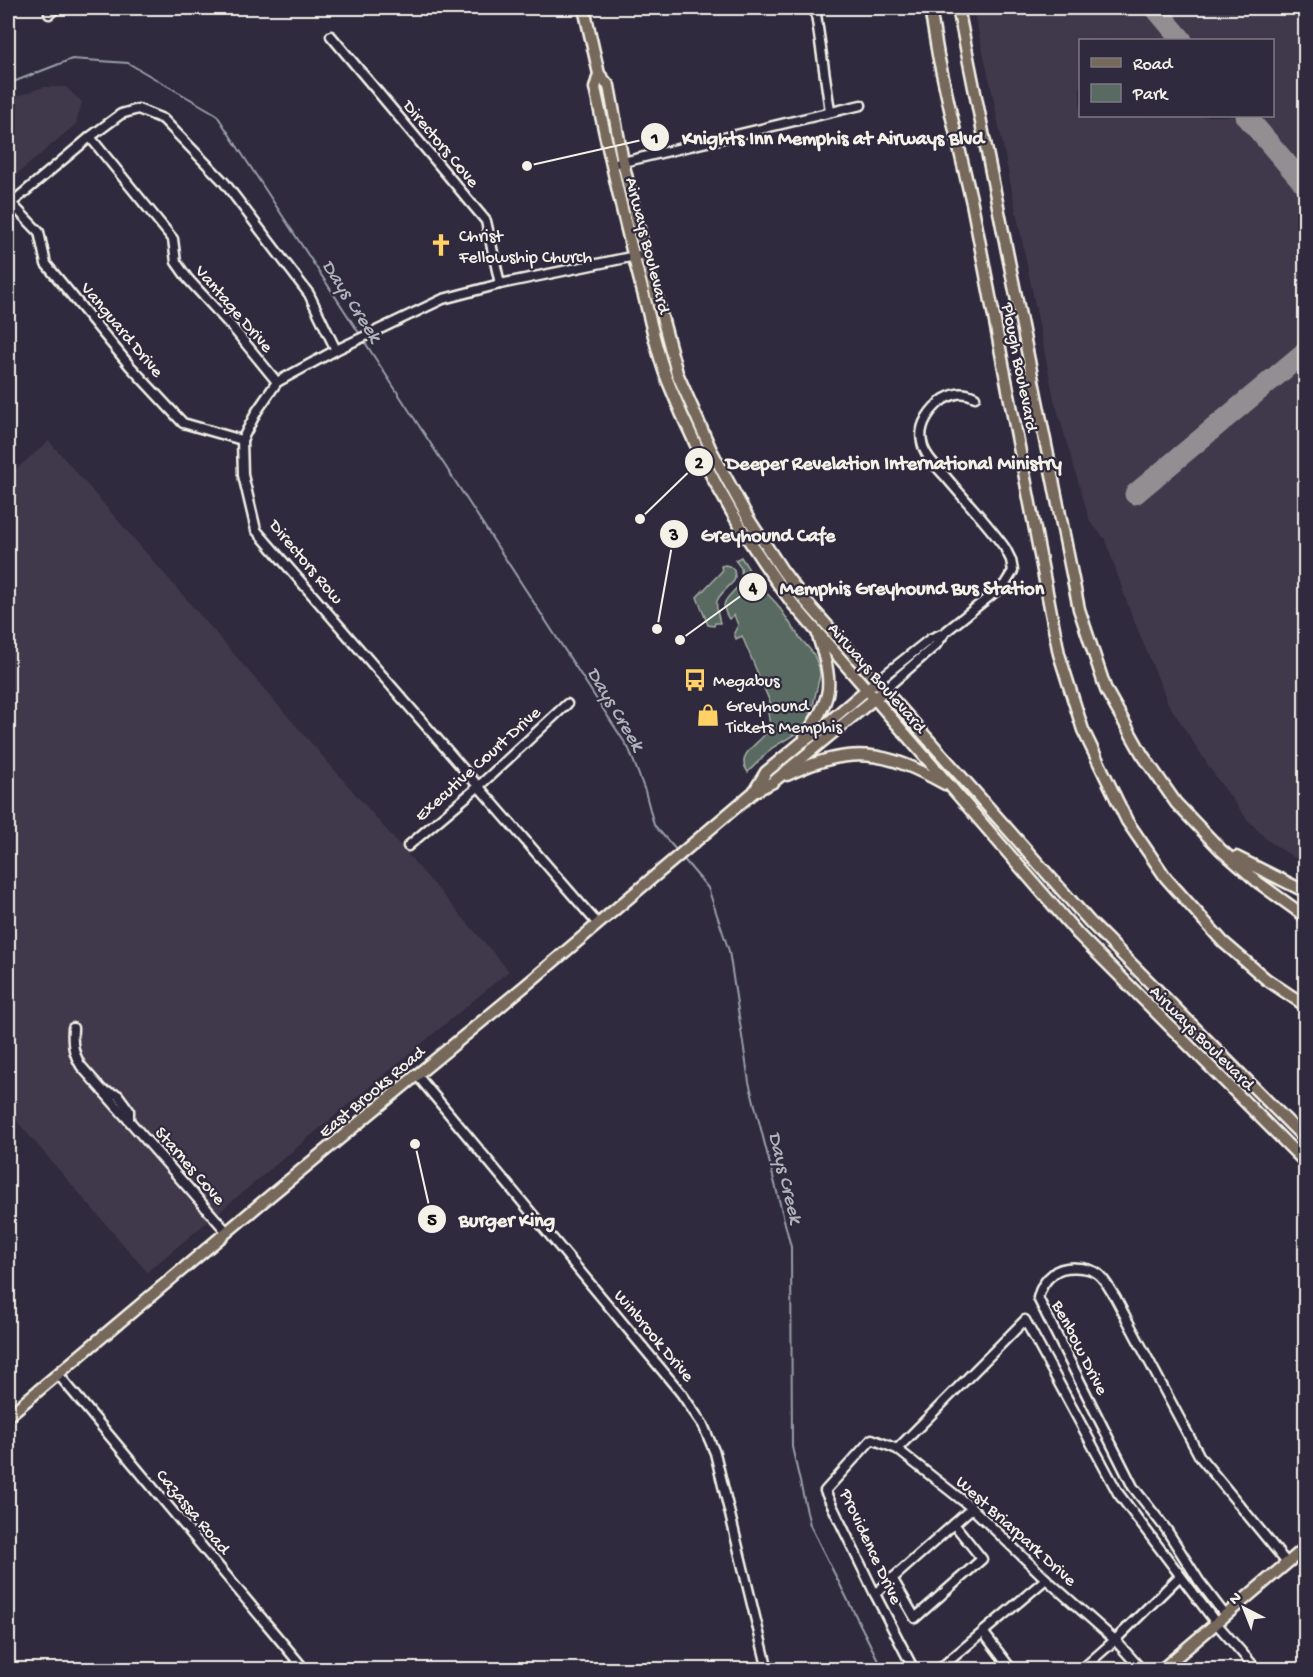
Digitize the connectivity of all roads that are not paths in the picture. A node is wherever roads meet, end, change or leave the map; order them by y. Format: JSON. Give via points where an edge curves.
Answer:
{"nodes":[{"id":1,"x":585,"y":8,"type":"edge"},
{"id":2,"x":817,"y":8,"type":"edge"},
{"id":3,"x":930,"y":8,"type":"edge"},
{"id":4,"x":958,"y":8,"type":"edge"},
{"id":5,"x":332,"y":36,"type":"dead end"},
{"id":6,"x":861,"y":105,"type":"dead end"},
{"id":7,"x":830,"y":111,"type":"junction"},
{"id":8,"x":90,"y":137,"type":"junction"},
{"id":9,"x":617,"y":163,"type":"junction"},
{"id":10,"x":9,"y":204,"type":"edge"},
{"id":11,"x":639,"y":255,"type":"junction"},
{"id":12,"x":500,"y":284,"type":"junction"},
{"id":13,"x":336,"y":350,"type":"junction"},
{"id":14,"x":278,"y":382,"type":"junction"},
{"id":15,"x":975,"y":397,"type":"dead end"},
{"id":16,"x":242,"y":440,"type":"junction"},
{"id":17,"x":790,"y":591,"type":"junction"},
{"id":18,"x":816,"y":630,"type":"junction"},
{"id":19,"x":881,"y":685,"type":"junction"},
{"id":20,"x":867,"y":689,"type":"junction"},
{"id":21,"x":875,"y":698,"type":"junction"},
{"id":22,"x":567,"y":705,"type":"dead end"},
{"id":23,"x":801,"y":743,"type":"junction"},
{"id":24,"x":773,"y":782,"type":"junction"},
{"id":25,"x":479,"y":786,"type":"junction"},
{"id":26,"x":950,"y":787,"type":"junction"},
{"id":27,"x":755,"y":791,"type":"junction"},
{"id":28,"x":408,"y":846,"type":"dead end"},
{"id":29,"x":1221,"y":850,"type":"junction"},
{"id":30,"x":1305,"y":892,"type":"edge"},
{"id":31,"x":1305,"y":917,"type":"edge"},
{"id":32,"x":597,"y":923,"type":"junction"},
{"id":33,"x":1305,"y":1006,"type":"edge"},
{"id":34,"x":73,"y":1028,"type":"dead end"},
{"id":35,"x":416,"y":1074,"type":"junction"},
{"id":36,"x":103,"y":1091,"type":"junction"},
{"id":37,"x":129,"y":1120,"type":"junction"},
{"id":38,"x":1305,"y":1140,"type":"edge"},
{"id":39,"x":1305,"y":1163,"type":"edge"},
{"id":40,"x":227,"y":1232,"type":"junction"},
{"id":41,"x":58,"y":1374,"type":"junction"},
{"id":42,"x":8,"y":1416,"type":"edge"},
{"id":43,"x":897,"y":1449,"type":"junction"},
{"id":44,"x":972,"y":1508,"type":"junction"},
{"id":45,"x":954,"y":1524,"type":"junction"},
{"id":46,"x":1305,"y":1547,"type":"edge"},
{"id":47,"x":1287,"y":1563,"type":"junction"},
{"id":48,"x":1180,"y":1576,"type":"junction"},
{"id":49,"x":892,"y":1578,"type":"junction"},
{"id":50,"x":1046,"y":1579,"type":"junction"},
{"id":51,"x":875,"y":1594,"type":"junction"},
{"id":52,"x":1226,"y":1616,"type":"junction"},
{"id":53,"x":1216,"y":1623,"type":"junction"},
{"id":54,"x":982,"y":1632,"type":"junction"},
{"id":55,"x":1115,"y":1640,"type":"junction"},
{"id":56,"x":766,"y":1669,"type":"edge"},
{"id":57,"x":305,"y":1670,"type":"edge"},
{"id":58,"x":914,"y":1670,"type":"edge"},
{"id":59,"x":938,"y":1670,"type":"edge"},
{"id":60,"x":1012,"y":1670,"type":"edge"},
{"id":61,"x":1081,"y":1670,"type":"edge"},
{"id":62,"x":1142,"y":1670,"type":"edge"},
{"id":63,"x":1161,"y":1670,"type":"edge"},
{"id":64,"x":1257,"y":1670,"type":"edge"}],
"edges":[{"from":1,"to":9,"type":"main road","name":"Airways Boulevard","via":[[599,74],[609,86]]},
{"from":2,"to":7,"type":"street"},
{"from":3,"to":33,"type":"main road","name":"Plough Boulevard","via":[[972,203],[1059,654],[1083,730],[1127,821],[1166,878],[1223,942]]},
{"from":4,"to":29,"type":"main road","name":"Plough Boulevard","via":[[1079,609],[1107,690],[1142,754],[1176,803]]},
{"from":5,"to":12,"type":"street","name":"Directors Cove","via":[[486,221]]},
{"from":6,"to":7,"type":"street"},
{"from":7,"to":9,"type":"street"},
{"from":8,"to":10,"type":"street"},
{"from":8,"to":13,"type":"street","via":[[121,114],[138,109],[163,119],[224,182],[309,294]]},
{"from":8,"to":14,"type":"street","name":"Vantage Drive","via":[[173,239],[176,262],[188,279]]},
{"from":9,"to":11,"type":"main road","name":"Airways Boulevard"},
{"from":10,"to":16,"type":"street","name":"Vanguard Drive","via":[[39,232],[46,264],[183,423]]},
{"from":11,"to":12,"type":"street","name":"Directors Row"},
{"from":11,"to":17,"type":"main road","name":"Airways Boulevard","via":[[666,377],[700,455],[738,524]]},
{"from":12,"to":13,"type":"street","name":"Directors Row","via":[[443,299]]},
{"from":13,"to":14,"type":"street","name":"Directors Row"},
{"from":14,"to":16,"type":"street","name":"Directors Row"},
{"from":15,"to":19,"type":"street","name":"East Brooks Road","via":[[962,393],[932,409],[922,428],[922,444],[998,539],[1013,571],[1005,584],[944,633],[930,639]]},
{"from":16,"to":25,"type":"street","name":"Directors Row","via":[[243,475],[256,530]]},
{"from":17,"to":18,"type":"main road","name":"Airways Boulevard"},
{"from":17,"to":19,"type":"main road","name":"Airways Boulevard"},
{"from":18,"to":20,"type":"main road","name":"Airways Boulevard"},
{"from":18,"to":23,"type":"main road","via":[[828,668],[828,690],[820,716]]},
{"from":19,"to":20,"type":"main road","name":"East Brooks Road"},
{"from":19,"to":21,"type":"main road","name":"East Brooks Road"},
{"from":19,"to":38,"type":"main road","name":"Airways Boulevard","via":[[1090,922]]},
{"from":20,"to":21,"type":"main road","name":"Airways Boulevard"},
{"from":20,"to":23,"type":"main road","name":"East Brooks Road"},
{"from":21,"to":24,"type":"main road","name":"East Brooks Road"},
{"from":21,"to":26,"type":"main road","name":"Airways Boulevard"},
{"from":22,"to":25,"type":"street","name":"Executive Court Drive"},
{"from":23,"to":27,"type":"main road","name":"East Brooks Road","via":[[766,772]]},
{"from":24,"to":26,"type":"main road","via":[[822,760],[860,756],[904,764]]},
{"from":24,"to":27,"type":"main road","name":"East Brooks Road"},
{"from":25,"to":28,"type":"street","name":"Executive Court Drive"},
{"from":25,"to":32,"type":"street","name":"Directors Row"},
{"from":26,"to":39,"type":"main road","name":"Airways Boulevard","via":[[1078,934]]},
{"from":27,"to":32,"type":"main road","name":"East Brooks Road"},
{"from":29,"to":30,"type":"main road"},
{"from":29,"to":31,"type":"main road","name":"Plough Boulevard"},
{"from":32,"to":35,"type":"main road","name":"East Brooks Road"},
{"from":34,"to":36,"type":"street","name":"Starnes Cove","via":[[76,1058]]},
{"from":35,"to":40,"type":"main road","name":"East Brooks Road"},
{"from":35,"to":56,"type":"street","name":"Winbrook Drive","via":[[681,1393],[703,1425],[715,1453]]},
{"from":36,"to":37,"type":"street","name":"Starnes Cove","via":[[113,1111]]},
{"from":36,"to":37,"type":"street","name":"Starnes Cove","via":[[118,1095],[129,1110]]},
{"from":37,"to":40,"type":"street","name":"Starnes Cove"},
{"from":40,"to":41,"type":"main road","name":"East Brooks Road"},
{"from":41,"to":42,"type":"main road","name":"East Brooks Road"},
{"from":41,"to":57,"type":"street","name":"Cazassa Road"},
{"from":43,"to":44,"type":"street","name":"West Briarpark Drive"},
{"from":43,"to":48,"type":"street","via":[[1025,1320],[1118,1493]]},
{"from":43,"to":51,"type":"street","name":"Providence Drive","via":[[872,1439],[825,1491]]},
{"from":44,"to":45,"type":"street"},
{"from":44,"to":50,"type":"street","name":"West Briarpark Drive"},
{"from":45,"to":49,"type":"street"},
{"from":45,"to":49,"type":"street","via":[[982,1559],[915,1618]]},
{"from":46,"to":47,"type":"main road"},
{"from":47,"to":52,"type":"main road"},
{"from":47,"to":52,"type":"street","name":"Benbow Drive","via":[[1200,1458],[1115,1297],[1098,1274],[1085,1267],[1054,1272],[1040,1289],[1038,1298],[1133,1487]]},
{"from":48,"to":53,"type":"street"},
{"from":48,"to":55,"type":"street"},
{"from":49,"to":51,"type":"street"},
{"from":50,"to":54,"type":"street"},
{"from":50,"to":55,"type":"street","name":"West Briarpark Drive"},
{"from":51,"to":58,"type":"street","name":"Providence Drive"},
{"from":52,"to":53,"type":"main road"},
{"from":53,"to":63,"type":"main road"},
{"from":53,"to":64,"type":"street"},
{"from":54,"to":59,"type":"street"},
{"from":54,"to":60,"type":"street"},
{"from":55,"to":61,"type":"street"},
{"from":55,"to":62,"type":"street","name":"West Briarpark Drive"}]}
